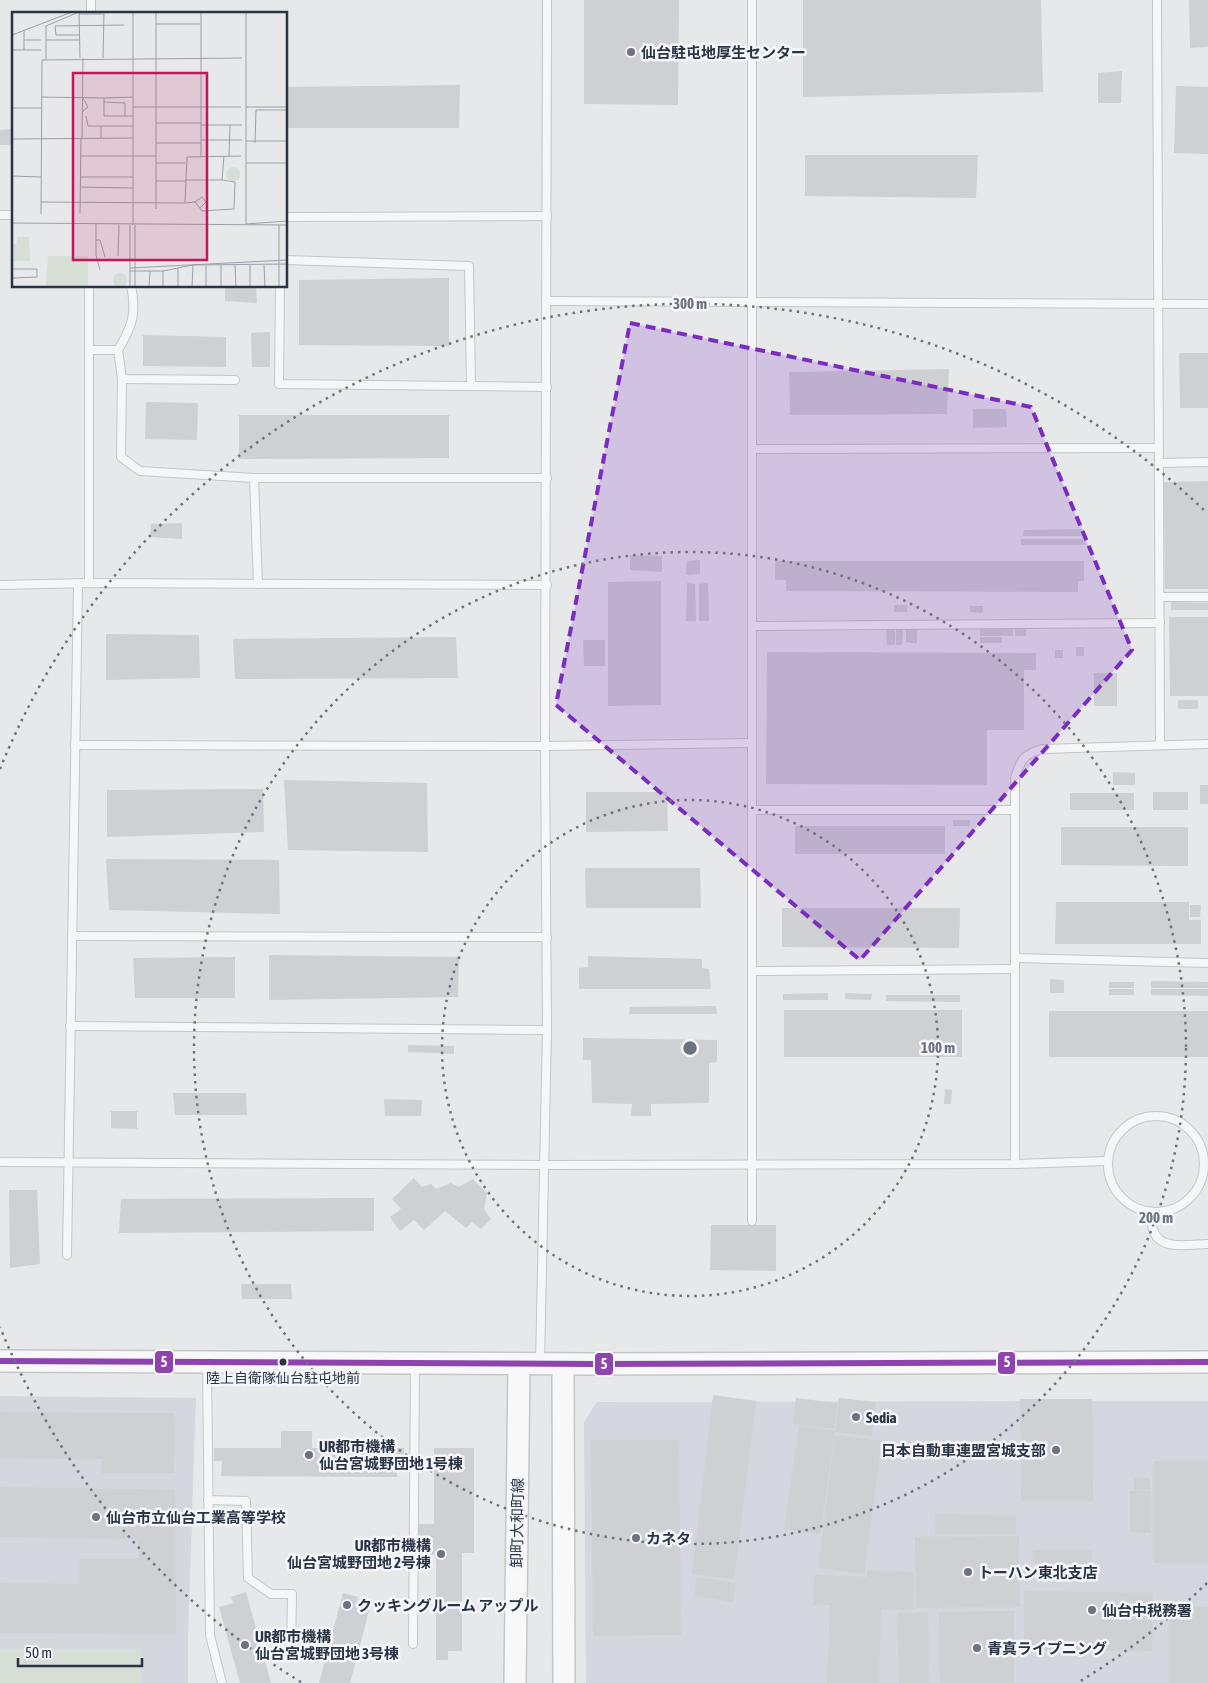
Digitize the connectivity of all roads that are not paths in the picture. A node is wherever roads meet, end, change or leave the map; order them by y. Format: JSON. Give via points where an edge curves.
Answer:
{"nodes":[{"id":1,"x":547,"y":0,"type":"edge"},
{"id":2,"x":752,"y":0,"type":"edge"},
{"id":3,"x":1157,"y":0,"type":"edge"},
{"id":4,"x":546,"y":216,"type":"junction"},
{"id":5,"x":288,"y":217,"type":"edge"},
{"id":6,"x":288,"y":260,"type":"edge"},
{"id":7,"x":88,"y":288,"type":"edge"},
{"id":8,"x":131,"y":288,"type":"edge"},
{"id":9,"x":280,"y":288,"type":"edge"},
{"id":10,"x":546,"y":301,"type":"junction"},
{"id":11,"x":752,"y":302,"type":"junction"},
{"id":12,"x":1158,"y":304,"type":"junction"},
{"id":13,"x":1208,"y":304,"type":"edge"},
{"id":14,"x":89,"y":350,"type":"junction"},
{"id":15,"x":118,"y":350,"type":"junction"},
{"id":16,"x":122,"y":379,"type":"junction"},
{"id":17,"x":235,"y":380,"type":"dead end"},
{"id":18,"x":471,"y":386,"type":"junction"},
{"id":19,"x":546,"y":386,"type":"junction"},
{"id":20,"x":1159,"y":448,"type":"junction"},
{"id":21,"x":752,"y":449,"type":"junction"},
{"id":22,"x":1159,"y":462,"type":"junction"},
{"id":23,"x":1208,"y":462,"type":"edge"},
{"id":24,"x":254,"y":478,"type":"junction"},
{"id":25,"x":546,"y":478,"type":"junction"},
{"id":26,"x":89,"y":583,"type":"junction"},
{"id":27,"x":78,"y":584,"type":"junction"},
{"id":28,"x":258,"y":584,"type":"junction"},
{"id":29,"x":0,"y":585,"type":"edge"},
{"id":30,"x":547,"y":585,"type":"junction"},
{"id":31,"x":1160,"y":597,"type":"junction"},
{"id":32,"x":1208,"y":597,"type":"edge"},
{"id":33,"x":1160,"y":623,"type":"junction"},
{"id":34,"x":752,"y":626,"type":"junction"},
{"id":35,"x":752,"y":743,"type":"junction"},
{"id":36,"x":75,"y":744,"type":"junction"},
{"id":37,"x":1208,"y":744,"type":"edge"},
{"id":38,"x":1160,"y":745,"type":"junction"},
{"id":39,"x":545,"y":746,"type":"junction"},
{"id":40,"x":752,"y":810,"type":"junction"},
{"id":41,"x":1015,"y":810,"type":"junction"},
{"id":42,"x":72,"y":936,"type":"junction"},
{"id":43,"x":547,"y":937,"type":"junction"},
{"id":44,"x":1015,"y":958,"type":"junction"},
{"id":45,"x":1208,"y":963,"type":"edge"},
{"id":46,"x":1015,"y":969,"type":"junction"},
{"id":47,"x":752,"y":971,"type":"junction"},
{"id":48,"x":70,"y":1026,"type":"junction"},
{"id":49,"x":547,"y":1030,"type":"junction"},
{"id":50,"x":1107,"y":1161,"type":"junction"},
{"id":51,"x":0,"y":1162,"type":"edge"},
{"id":52,"x":68,"y":1162,"type":"junction"},
{"id":53,"x":752,"y":1164,"type":"junction"},
{"id":54,"x":1015,"y":1164,"type":"junction"},
{"id":55,"x":546,"y":1165,"type":"junction"},
{"id":56,"x":1152,"y":1213,"type":"junction"},
{"id":57,"x":752,"y":1221,"type":"dead end"},
{"id":58,"x":1208,"y":1244,"type":"edge"},
{"id":59,"x":67,"y":1255,"type":"dead end"},
{"id":60,"x":0,"y":1362,"type":"edge"},
{"id":61,"x":207,"y":1362,"type":"junction"},
{"id":62,"x":1208,"y":1362,"type":"edge"},
{"id":63,"x":415,"y":1363,"type":"junction"},
{"id":64,"x":519,"y":1364,"type":"junction"},
{"id":65,"x":540,"y":1364,"type":"junction"},
{"id":66,"x":563,"y":1364,"type":"junction"},
{"id":67,"x":208,"y":1500,"type":"junction"},
{"id":68,"x":414,"y":1644,"type":"dead end"},
{"id":69,"x":291,"y":1652,"type":"dead end"},
{"id":70,"x":222,"y":1683,"type":"edge"},
{"id":71,"x":515,"y":1683,"type":"edge"},
{"id":72,"x":564,"y":1683,"type":"edge"}],
"edges":[{"from":1,"to":4,"type":"lane"},
{"from":2,"to":11,"type":"lane"},
{"from":3,"to":12,"type":"lane"},
{"from":4,"to":5,"type":"lane"},
{"from":4,"to":10,"type":"lane"},
{"from":6,"to":18,"type":"lane","via":[[470,266]]},
{"from":7,"to":14,"type":"lane"},
{"from":8,"to":15,"type":"lane","via":[[135,303],[129,331]]},
{"from":9,"to":18,"type":"lane","via":[[280,384]]},
{"from":10,"to":11,"type":"lane"},
{"from":10,"to":19,"type":"lane"},
{"from":11,"to":12,"type":"lane"},
{"from":11,"to":21,"type":"lane"},
{"from":12,"to":13,"type":"lane"},
{"from":12,"to":20,"type":"lane"},
{"from":14,"to":15,"type":"lane"},
{"from":14,"to":26,"type":"lane"},
{"from":15,"to":16,"type":"lane"},
{"from":16,"to":17,"type":"lane"},
{"from":16,"to":24,"type":"lane","via":[[121,457],[140,471]]},
{"from":18,"to":19,"type":"lane"},
{"from":19,"to":25,"type":"lane"},
{"from":20,"to":21,"type":"lane"},
{"from":20,"to":22,"type":"lane"},
{"from":21,"to":34,"type":"lane"},
{"from":22,"to":23,"type":"lane"},
{"from":22,"to":31,"type":"lane"},
{"from":24,"to":25,"type":"lane"},
{"from":24,"to":28,"type":"lane"},
{"from":25,"to":30,"type":"lane"},
{"from":26,"to":27,"type":"lane"},
{"from":26,"to":28,"type":"lane"},
{"from":27,"to":29,"type":"lane"},
{"from":27,"to":36,"type":"lane"},
{"from":28,"to":30,"type":"lane"},
{"from":30,"to":39,"type":"lane"},
{"from":31,"to":32,"type":"lane"},
{"from":31,"to":33,"type":"lane"},
{"from":33,"to":34,"type":"lane"},
{"from":33,"to":38,"type":"lane"},
{"from":34,"to":35,"type":"lane"},
{"from":35,"to":39,"type":"lane"},
{"from":35,"to":40,"type":"lane"},
{"from":36,"to":39,"type":"lane"},
{"from":36,"to":42,"type":"lane"},
{"from":37,"to":38,"type":"lane"},
{"from":38,"to":41,"type":"lane","via":[[1042,749],[1027,754],[1015,778]]},
{"from":39,"to":43,"type":"lane"},
{"from":40,"to":41,"type":"lane"},
{"from":40,"to":47,"type":"lane"},
{"from":41,"to":44,"type":"lane"},
{"from":42,"to":43,"type":"lane"},
{"from":42,"to":48,"type":"lane"},
{"from":43,"to":49,"type":"lane"},
{"from":44,"to":45,"type":"lane"},
{"from":44,"to":46,"type":"lane"},
{"from":46,"to":47,"type":"lane"},
{"from":46,"to":54,"type":"lane"},
{"from":47,"to":53,"type":"lane"},
{"from":48,"to":49,"type":"lane"},
{"from":48,"to":52,"type":"lane"},
{"from":49,"to":55,"type":"lane"},
{"from":50,"to":54,"type":"lane"},
{"from":50,"to":56,"type":"lane","via":[[1108,1176],[1114,1190],[1137,1209]]},
{"from":50,"to":56,"type":"lane","via":[[1111,1145],[1120,1132],[1133,1122],[1148,1117],[1165,1117],[1192,1133],[1201,1147],[1204,1163],[1195,1193],[1168,1211]]},
{"from":51,"to":52,"type":"lane"},
{"from":52,"to":55,"type":"lane"},
{"from":52,"to":59,"type":"lane"},
{"from":53,"to":54,"type":"lane"},
{"from":53,"to":55,"type":"lane"},
{"from":53,"to":57,"type":"lane"},
{"from":55,"to":65,"type":"lane"},
{"from":56,"to":58,"type":"lane","via":[[1158,1240],[1169,1244]]},
{"from":60,"to":61,"type":"street"},
{"from":61,"to":63,"type":"street"},
{"from":61,"to":67,"type":"lane"},
{"from":62,"to":66,"type":"street"},
{"from":63,"to":64,"type":"street"},
{"from":63,"to":68,"type":"lane"},
{"from":64,"to":65,"type":"street"},
{"from":64,"to":71,"type":"street","name":"卸町大和町線"},
{"from":65,"to":66,"type":"street"},
{"from":66,"to":72,"type":"street"},
{"from":67,"to":69,"type":"lane","via":[[246,1501],[248,1578],[271,1594],[292,1594]]},
{"from":67,"to":70,"type":"lane","via":[[210,1635]]}]}
